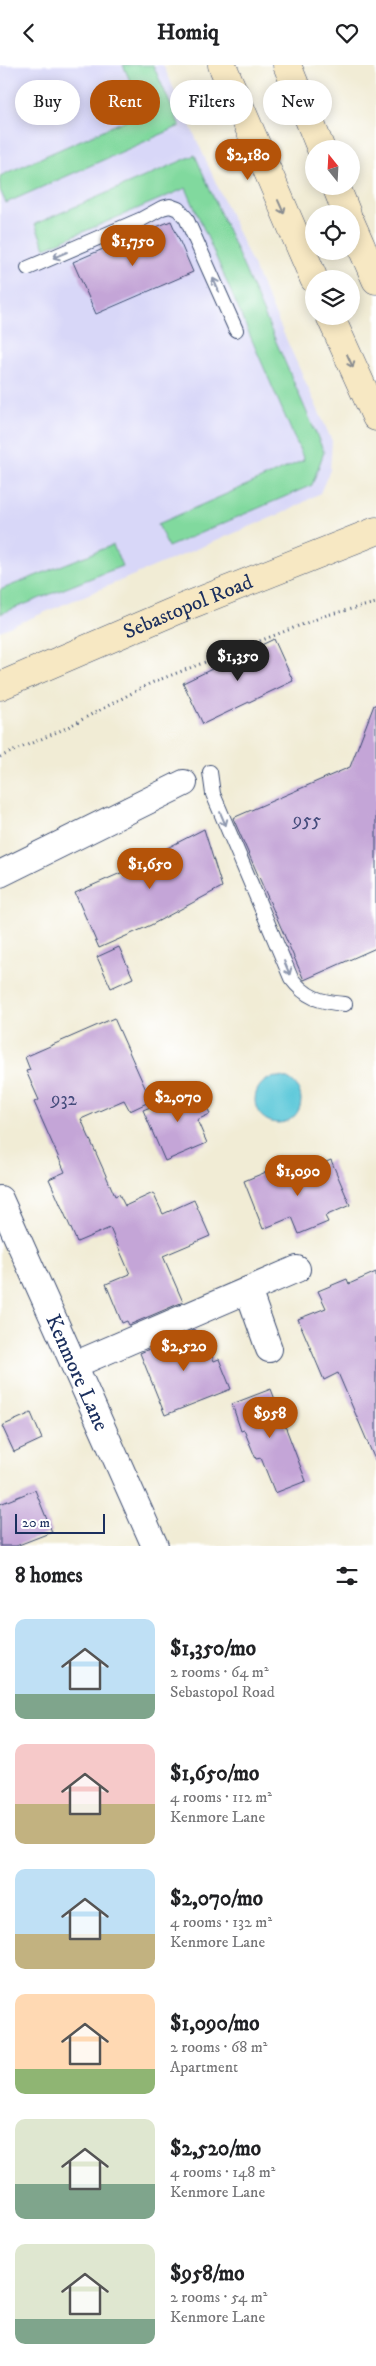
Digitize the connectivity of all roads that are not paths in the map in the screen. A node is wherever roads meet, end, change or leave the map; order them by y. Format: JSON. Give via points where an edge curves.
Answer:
{"nodes":[{"id":1,"x":222,"y":65,"type":"edge"},
{"id":2,"x":287,"y":65,"type":"edge"},
{"id":3,"x":317,"y":140,"type":"edge"},
{"id":4,"x":360,"y":244,"type":"edge"},
{"id":5,"x":28,"y":268,"type":"dead end"},
{"id":6,"x":310,"y":270,"type":"edge"},
{"id":7,"x":376,"y":281,"type":"edge"},
{"id":8,"x":334,"y":325,"type":"edge"},
{"id":9,"x":236,"y":330,"type":"dead end"},
{"id":10,"x":376,"y":417,"type":"edge"},
{"id":11,"x":376,"y":531,"type":"edge"},
{"id":12,"x":0,"y":687,"type":"edge"},
{"id":13,"x":210,"y":772,"type":"dead end"},
{"id":14,"x":184,"y":783,"type":"dead end"},
{"id":15,"x":0,"y":874,"type":"edge"},
{"id":16,"x":345,"y":1004,"type":"dead end"},
{"id":17,"x":0,"y":1199,"type":"edge"},
{"id":18,"x":297,"y":1269,"type":"dead end"},
{"id":19,"x":248,"y":1290,"type":"junction"},
{"id":20,"x":269,"y":1349,"type":"dead end"},
{"id":21,"x":74,"y":1365,"type":"junction"},
{"id":22,"x":155,"y":1546,"type":"edge"}],
"edges":[{"from":1,"to":6,"type":"main road","one_way":true},
{"from":2,"to":3,"type":"main road"},
{"from":4,"to":7,"type":"main road"},
{"from":9,"to":5,"type":"lane","one_way":true,"via":[[186,217],[170,206]]},
{"from":8,"to":10,"type":"main road","one_way":true},
{"from":11,"to":12,"type":"main road","name":"Sebastopol Road","via":[[169,614]]},
{"from":13,"to":16,"type":"lane","one_way":true,"via":[[213,794],[290,978],[299,989],[321,1002]]},
{"from":14,"to":15,"type":"street"},
{"from":17,"to":21,"type":"street","name":"Kenmore Lane"},
{"from":18,"to":19,"type":"street"},
{"from":19,"to":20,"type":"street"},
{"from":19,"to":21,"type":"street"},
{"from":21,"to":22,"type":"street","name":"Kenmore Lane"}]}
